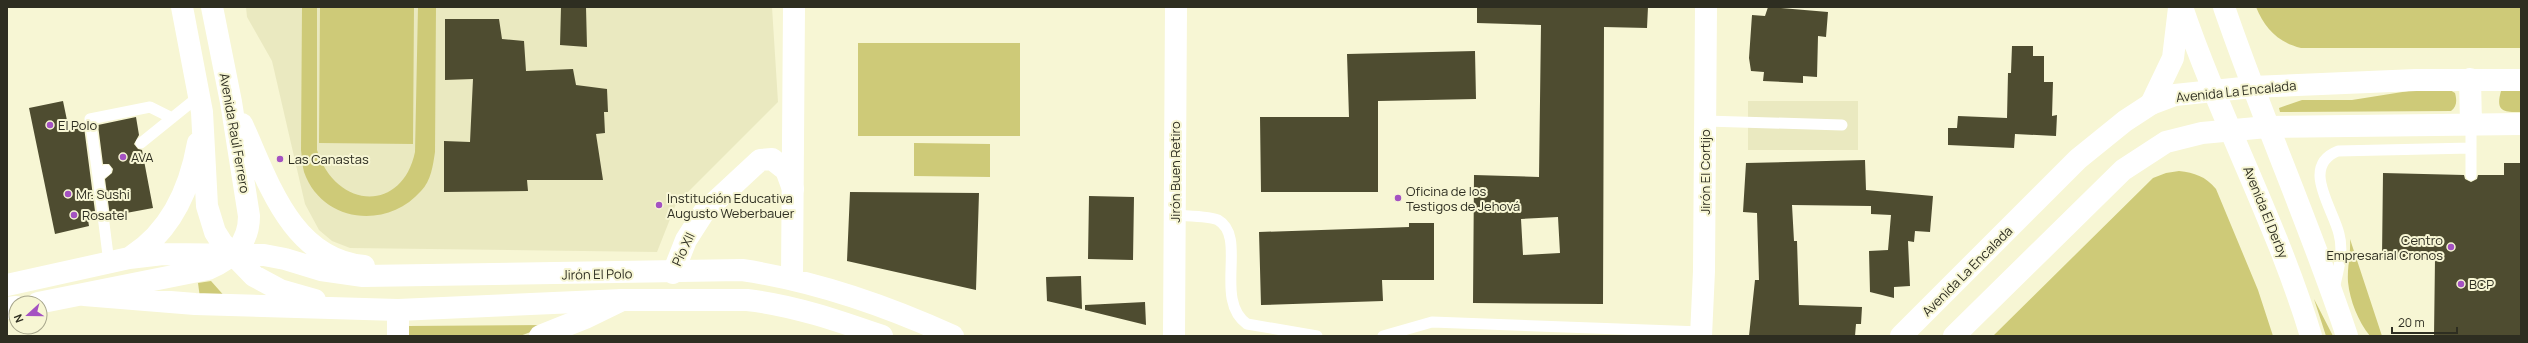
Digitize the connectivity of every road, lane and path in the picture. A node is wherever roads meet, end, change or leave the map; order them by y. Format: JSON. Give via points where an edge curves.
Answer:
{"nodes":[{"id":1,"x":182,"y":7,"type":"edge"},
{"id":2,"x":212,"y":7,"type":"edge"},
{"id":3,"x":794,"y":7,"type":"edge"},
{"id":4,"x":1176,"y":7,"type":"edge"},
{"id":5,"x":1706,"y":7,"type":"edge"},
{"id":6,"x":2180,"y":7,"type":"edge"},
{"id":7,"x":2224,"y":7,"type":"edge"},
{"id":8,"x":2470,"y":80,"type":"junction"},
{"id":9,"x":2521,"y":80,"type":"edge"},
{"id":10,"x":2252,"y":87,"type":"junction"},
{"id":11,"x":2212,"y":90,"type":"junction"},
{"id":12,"x":231,"y":102,"type":"junction"},
{"id":13,"x":200,"y":104,"type":"junction"},
{"id":14,"x":2151,"y":104,"type":"junction"},
{"id":15,"x":172,"y":118,"type":"junction"},
{"id":16,"x":1706,"y":121,"type":"junction"},
{"id":17,"x":2471,"y":124,"type":"junction"},
{"id":18,"x":2521,"y":124,"type":"edge"},
{"id":19,"x":1842,"y":125,"type":"dead end"},
{"id":20,"x":2267,"y":127,"type":"junction"},
{"id":21,"x":2230,"y":130,"type":"junction"},
{"id":22,"x":141,"y":143,"type":"dead end"},
{"id":23,"x":2471,"y":148,"type":"junction"},
{"id":24,"x":2471,"y":175,"type":"dead end"},
{"id":25,"x":793,"y":189,"type":"junction"},
{"id":26,"x":1175,"y":215,"type":"junction"},
{"id":27,"x":233,"y":254,"type":"junction"},
{"id":28,"x":119,"y":260,"type":"junction"},
{"id":29,"x":673,"y":273,"type":"junction"},
{"id":30,"x":467,"y":276,"type":"junction"},
{"id":31,"x":792,"y":278,"type":"junction"},
{"id":32,"x":7,"y":285,"type":"edge"},
{"id":33,"x":2333,"y":293,"type":"junction"},
{"id":34,"x":84,"y":295,"type":"junction"},
{"id":35,"x":622,"y":300,"type":"junction"},
{"id":36,"x":48,"y":301,"type":"edge"},
{"id":37,"x":340,"y":308,"type":"junction"},
{"id":38,"x":398,"y":310,"type":"junction"},
{"id":39,"x":1705,"y":334,"type":"edge"},
{"id":40,"x":398,"y":336,"type":"edge"},
{"id":41,"x":540,"y":336,"type":"edge"},
{"id":42,"x":882,"y":336,"type":"edge"},
{"id":43,"x":953,"y":336,"type":"edge"},
{"id":44,"x":1174,"y":336,"type":"edge"},
{"id":45,"x":1317,"y":336,"type":"edge"},
{"id":46,"x":1383,"y":336,"type":"edge"},
{"id":47,"x":1901,"y":336,"type":"edge"},
{"id":48,"x":1954,"y":336,"type":"edge"},
{"id":49,"x":2311,"y":336,"type":"edge"},
{"id":50,"x":2347,"y":336,"type":"edge"}],
"edges":[{"from":1,"to":13,"type":"main road"},
{"from":2,"to":12,"type":"main road","name":"Avenida Raúl Ferrero"},
{"from":3,"to":25,"type":"main road","name":"Pío XII"},
{"from":4,"to":26,"type":"main road","name":"Jirón Buen Retiro"},
{"from":5,"to":16,"type":"main road","name":"Jirón El Cortijo"},
{"from":6,"to":11,"type":"main road","name":"Avenida El Derby"},
{"from":6,"to":14,"type":"main road","via":[[2173,58]]},
{"from":7,"to":10,"type":"main road"},
{"from":8,"to":9,"type":"main road","name":"Avenida La Encalada"},
{"from":8,"to":10,"type":"main road","name":"Avenida La Encalada"},
{"from":8,"to":17,"type":"main road"},
{"from":10,"to":11,"type":"main road","name":"Avenida La Encalada"},
{"from":10,"to":20,"type":"main road"},
{"from":11,"to":14,"type":"main road","name":"Avenida La Encalada","via":[[2175,96]]},
{"from":11,"to":21,"type":"main road","name":"Avenida El Derby"},
{"from":12,"to":27,"type":"main road","name":"Avenida Raúl Ferrero","via":[[249,216],[247,236],[242,246]]},
{"from":12,"to":30,"type":"main road","via":[[290,223],[300,235],[317,248],[357,265]]},
{"from":13,"to":15,"type":"lane"},
{"from":13,"to":27,"type":"main road","via":[[207,206],[215,232]]},
{"from":13,"to":28,"type":"main road","via":[[196,152],[171,220],[156,238]]},
{"from":14,"to":47,"type":"main road","name":"Avenida La Encalada","via":[[2125,121],[2078,159]]},
{"from":15,"to":22,"type":"lane"},
{"from":15,"to":28,"type":"lane","via":[[150,107],[90,119]]},
{"from":16,"to":19,"type":"lane"},
{"from":16,"to":39,"type":"main road","name":"Jirón El Cortijo"},
{"from":17,"to":18,"type":"main road"},
{"from":17,"to":20,"type":"main road"},
{"from":17,"to":23,"type":"lane"},
{"from":20,"to":21,"type":"main road"},
{"from":20,"to":33,"type":"main road"},
{"from":21,"to":48,"type":"main road","via":[[2176,139],[2130,166]]},
{"from":21,"to":49,"type":"main road","name":"Avenida El Derby","via":[[2274,229],[2299,294]]},
{"from":23,"to":24,"type":"lane"},
{"from":23,"to":33,"type":"lane","via":[[2338,151],[2327,156],[2319,172],[2320,184],[2339,234],[2341,249]]},
{"from":25,"to":29,"type":"main road","name":"Pío XII","via":[[786,170],[772,159],[760,160],[704,212],[686,240]]},
{"from":25,"to":31,"type":"main road","name":"Pío XII"},
{"from":26,"to":44,"type":"main road","name":"Jirón Buen Retiro"},
{"from":26,"to":45,"type":"lane","via":[[1217,219],[1225,226],[1230,238],[1232,307],[1238,318],[1247,324]]},
{"from":27,"to":28,"type":"main road","name":"Jirón El Polo","via":[[163,254]]},
{"from":27,"to":30,"type":"main road","name":"Jirón El Polo","via":[[264,255],[321,270],[362,276]]},
{"from":27,"to":34,"type":"main road","name":"Avenida Raúl Ferrero","via":[[221,264],[203,270]]},
{"from":27,"to":37,"type":"main road","via":[[254,276],[266,283],[280,290]]},
{"from":28,"to":32,"type":"main road","name":"Jirón El Polo"},
{"from":29,"to":30,"type":"main road","name":"Jirón El Polo"},
{"from":29,"to":31,"type":"main road","name":"Jirón El Polo","via":[[742,270]]},
{"from":31,"to":43,"type":"main road","name":"Jirón El Polo","via":[[918,320]]},
{"from":33,"to":50,"type":"main road"},
{"from":34,"to":36,"type":"main road"},
{"from":34,"to":37,"type":"main road","via":[[195,304]]},
{"from":35,"to":38,"type":"main road","name":"Jirón El Polo"},
{"from":35,"to":41,"type":"main road"},
{"from":35,"to":42,"type":"main road","name":"Jirón El Polo","via":[[699,298],[767,302]]},
{"from":37,"to":38,"type":"main road","name":"Jirón El Polo"},
{"from":38,"to":40,"type":"main road"},
{"from":39,"to":46,"type":"lane","via":[[1432,322]]}]}
